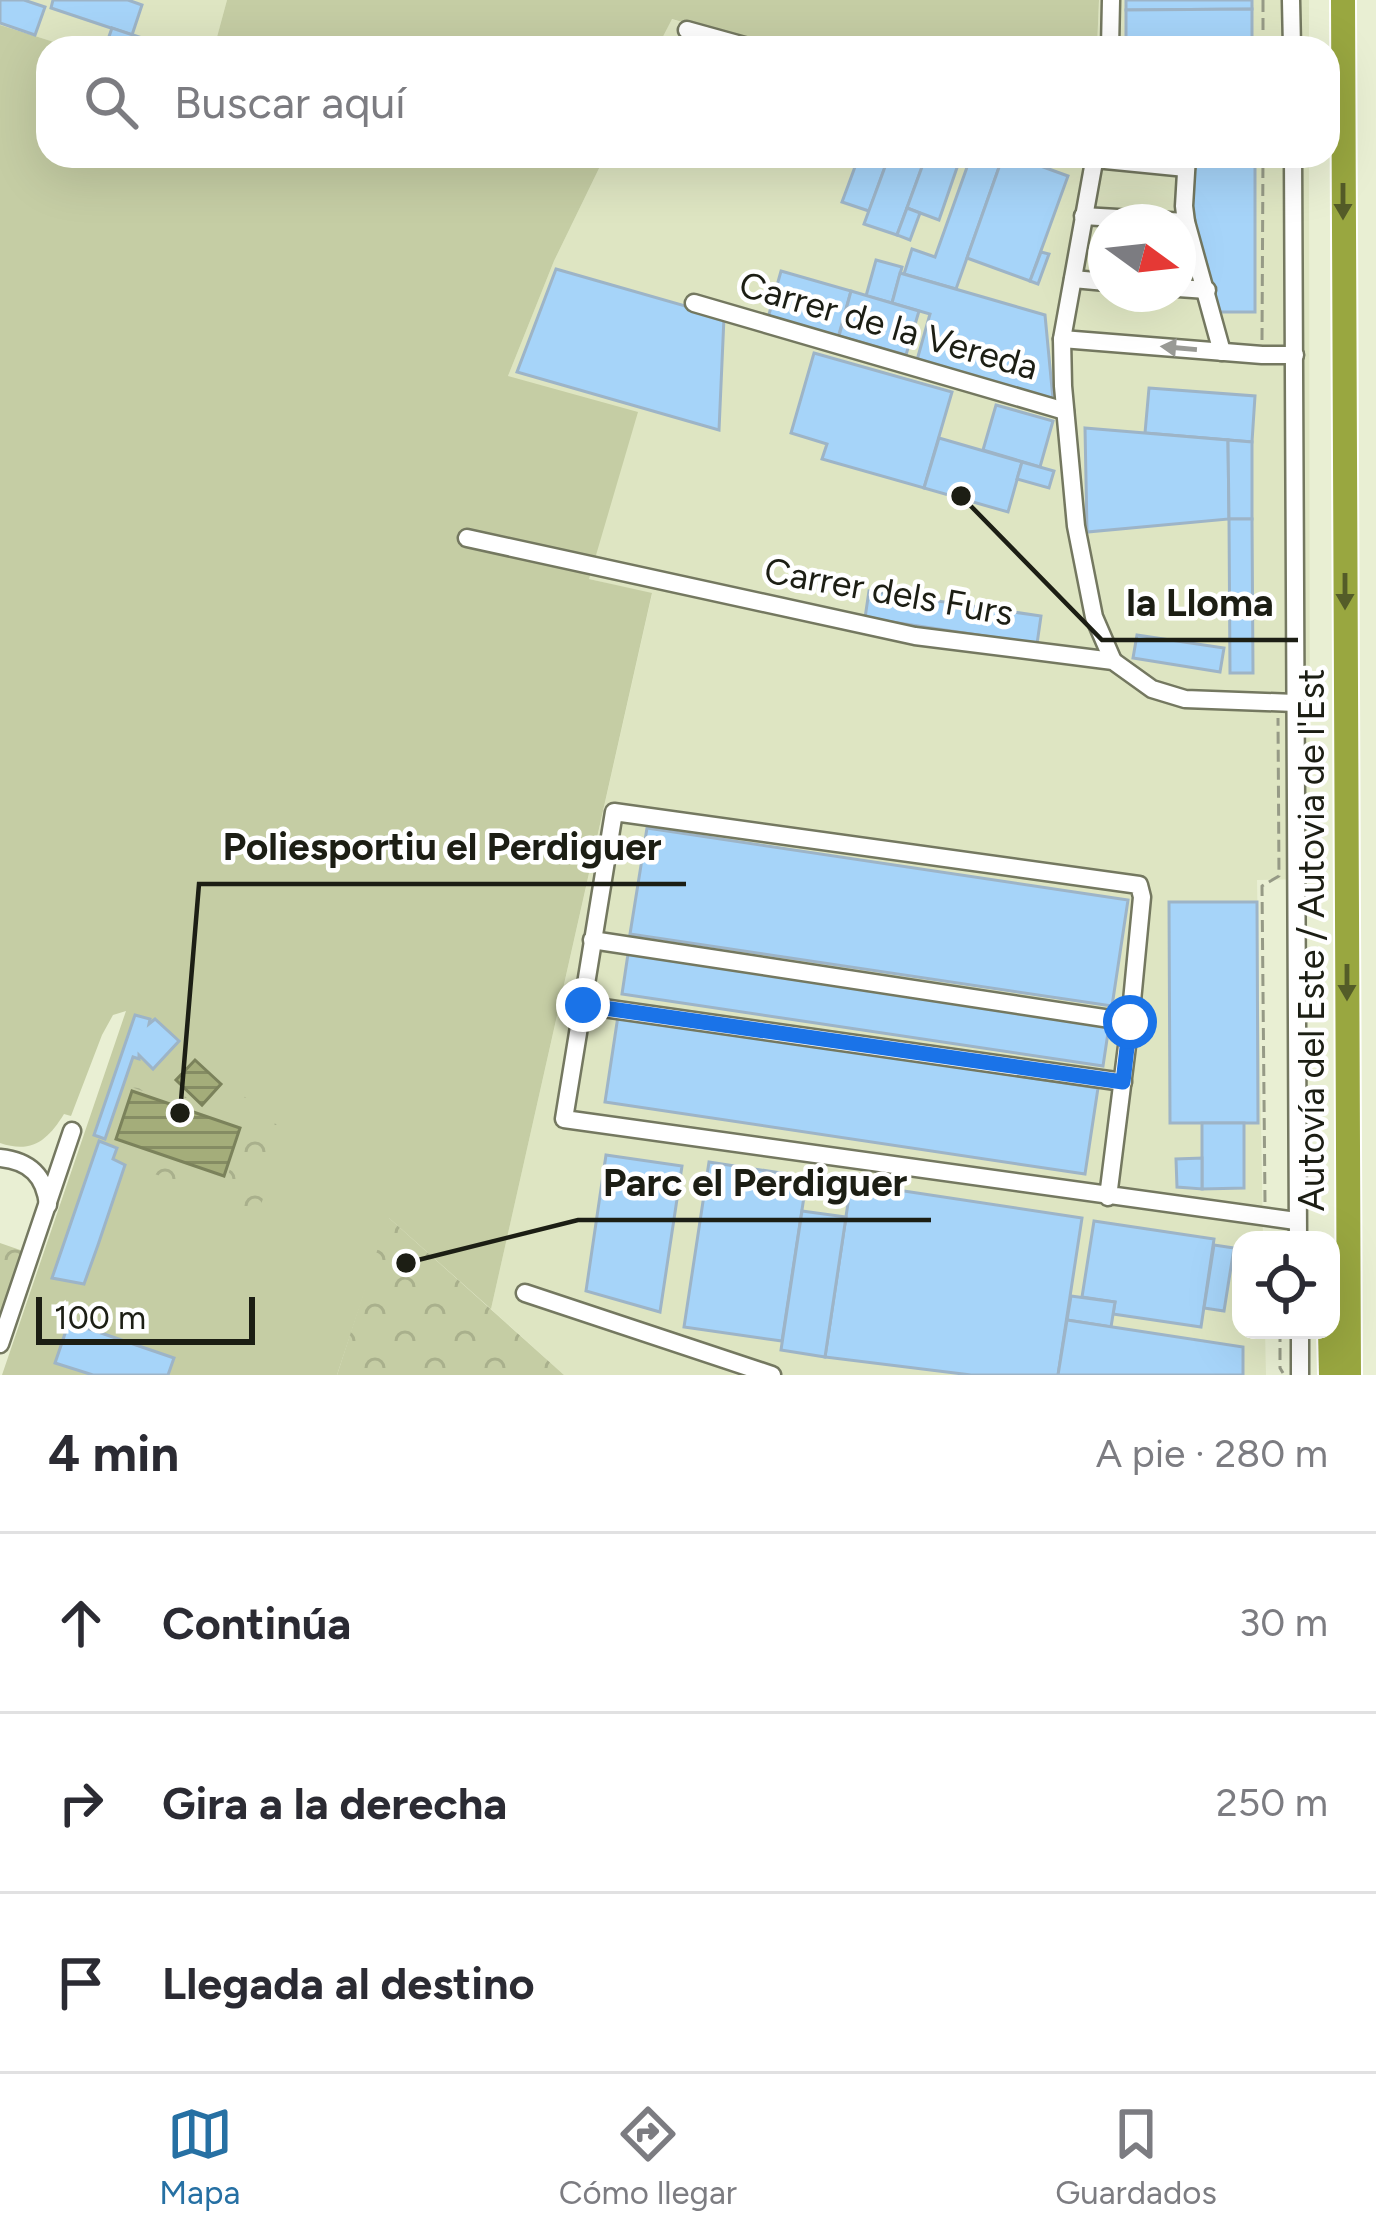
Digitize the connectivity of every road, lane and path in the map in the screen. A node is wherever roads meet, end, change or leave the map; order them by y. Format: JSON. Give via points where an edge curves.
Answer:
{"nodes":[{"id":1,"x":1111,"y":0,"type":"edge"},
{"id":2,"x":1263,"y":0,"type":"edge"},
{"id":3,"x":1292,"y":0,"type":"edge"},
{"id":4,"x":1342,"y":0,"type":"edge"},
{"id":5,"x":687,"y":30,"type":"dead end"},
{"id":6,"x":709,"y":36,"type":"edge"},
{"id":7,"x":1110,"y":36,"type":"edge"},
{"id":8,"x":1263,"y":36,"type":"edge"},
{"id":9,"x":1292,"y":36,"type":"edge"},
{"id":10,"x":1093,"y":168,"type":"edge"},
{"id":11,"x":1186,"y":168,"type":"edge"},
{"id":12,"x":1293,"y":168,"type":"edge"},
{"id":13,"x":1184,"y":204,"type":"edge"},
{"id":14,"x":1083,"y":216,"type":"junction"},
{"id":15,"x":1088,"y":216,"type":"edge"},
{"id":16,"x":1196,"y":254,"type":"edge"},
{"id":17,"x":1073,"y":279,"type":"junction"},
{"id":18,"x":1088,"y":280,"type":"edge"},
{"id":19,"x":1196,"y":289,"type":"edge"},
{"id":20,"x":1207,"y":290,"type":"junction"},
{"id":21,"x":694,"y":303,"type":"dead end"},
{"id":22,"x":1062,"y":339,"type":"junction"},
{"id":23,"x":1222,"y":352,"type":"junction"},
{"id":24,"x":1295,"y":355,"type":"junction"},
{"id":25,"x":1065,"y":411,"type":"junction"},
{"id":26,"x":467,"y":538,"type":"dead end"},
{"id":27,"x":1113,"y":662,"type":"junction"},
{"id":28,"x":1295,"y":704,"type":"junction"},
{"id":29,"x":592,"y":940,"type":"junction"},
{"id":30,"x":583,"y":1005,"type":"junction"},
{"id":31,"x":1130,"y":1022,"type":"junction"},
{"id":32,"x":1123,"y":1082,"type":"junction"},
{"id":33,"x":72,"y":1131,"type":"dead end"},
{"id":34,"x":0,"y":1158,"type":"edge"},
{"id":35,"x":1108,"y":1197,"type":"junction"},
{"id":36,"x":48,"y":1206,"type":"junction"},
{"id":37,"x":1297,"y":1230,"type":"edge"},
{"id":38,"x":525,"y":1293,"type":"dead end"},
{"id":39,"x":1280,"y":1339,"type":"edge"},
{"id":40,"x":1300,"y":1339,"type":"edge"},
{"id":41,"x":1330,"y":1339,"type":"edge"},
{"id":42,"x":0,"y":1345,"type":"edge"},
{"id":43,"x":768,"y":1375,"type":"edge"},
{"id":44,"x":1284,"y":1375,"type":"edge"},
{"id":45,"x":1300,"y":1375,"type":"edge"},
{"id":46,"x":1331,"y":1375,"type":"edge"},
{"id":47,"x":1349,"y":1375,"type":"edge"}],
"edges":[{"from":1,"to":7,"type":"street"},
{"from":2,"to":8,"type":"path"},
{"from":3,"to":9,"type":"street"},
{"from":4,"to":47,"type":"highway","name":"Autovía del Este / Autovia de l'Est","one_way":true},
{"from":5,"to":6,"type":"street"},
{"from":10,"to":14,"type":"street"},
{"from":11,"to":13,"type":"street"},
{"from":12,"to":24,"type":"street"},
{"from":14,"to":15,"type":"street"},
{"from":14,"to":17,"type":"street"},
{"from":16,"to":20,"type":"street"},
{"from":17,"to":18,"type":"street"},
{"from":17,"to":22,"type":"street"},
{"from":19,"to":20,"type":"street"},
{"from":20,"to":23,"type":"street"},
{"from":21,"to":25,"type":"street","name":"Carrer de la Vereda"},
{"from":23,"to":22,"type":"street","one_way":true},
{"from":22,"to":25,"type":"street"},
{"from":23,"to":24,"type":"street"},
{"from":24,"to":28,"type":"street"},
{"from":25,"to":27,"type":"street","via":[[1089,594]]},
{"from":26,"to":27,"type":"street","name":"Carrer dels Furs","via":[[915,636]]},
{"from":27,"to":28,"type":"street","name":"Carrer dels Furs","via":[[1152,689],[1185,699]]},
{"from":28,"to":37,"type":"street"},
{"from":29,"to":30,"type":"street"},
{"from":29,"to":31,"type":"street"},
{"from":29,"to":31,"type":"street","via":[[614,812],[1139,885]]},
{"from":30,"to":32,"type":"street"},
{"from":30,"to":35,"type":"street","via":[[564,1119]]},
{"from":31,"to":32,"type":"street"},
{"from":32,"to":35,"type":"street"},
{"from":33,"to":36,"type":"street"},
{"from":34,"to":36,"type":"street","via":[[33,1170]]},
{"from":35,"to":37,"type":"street"},
{"from":36,"to":42,"type":"street"},
{"from":38,"to":43,"type":"street"},
{"from":39,"to":44,"type":"path"},
{"from":40,"to":45,"type":"street"},
{"from":41,"to":46,"type":"highway"}]}
